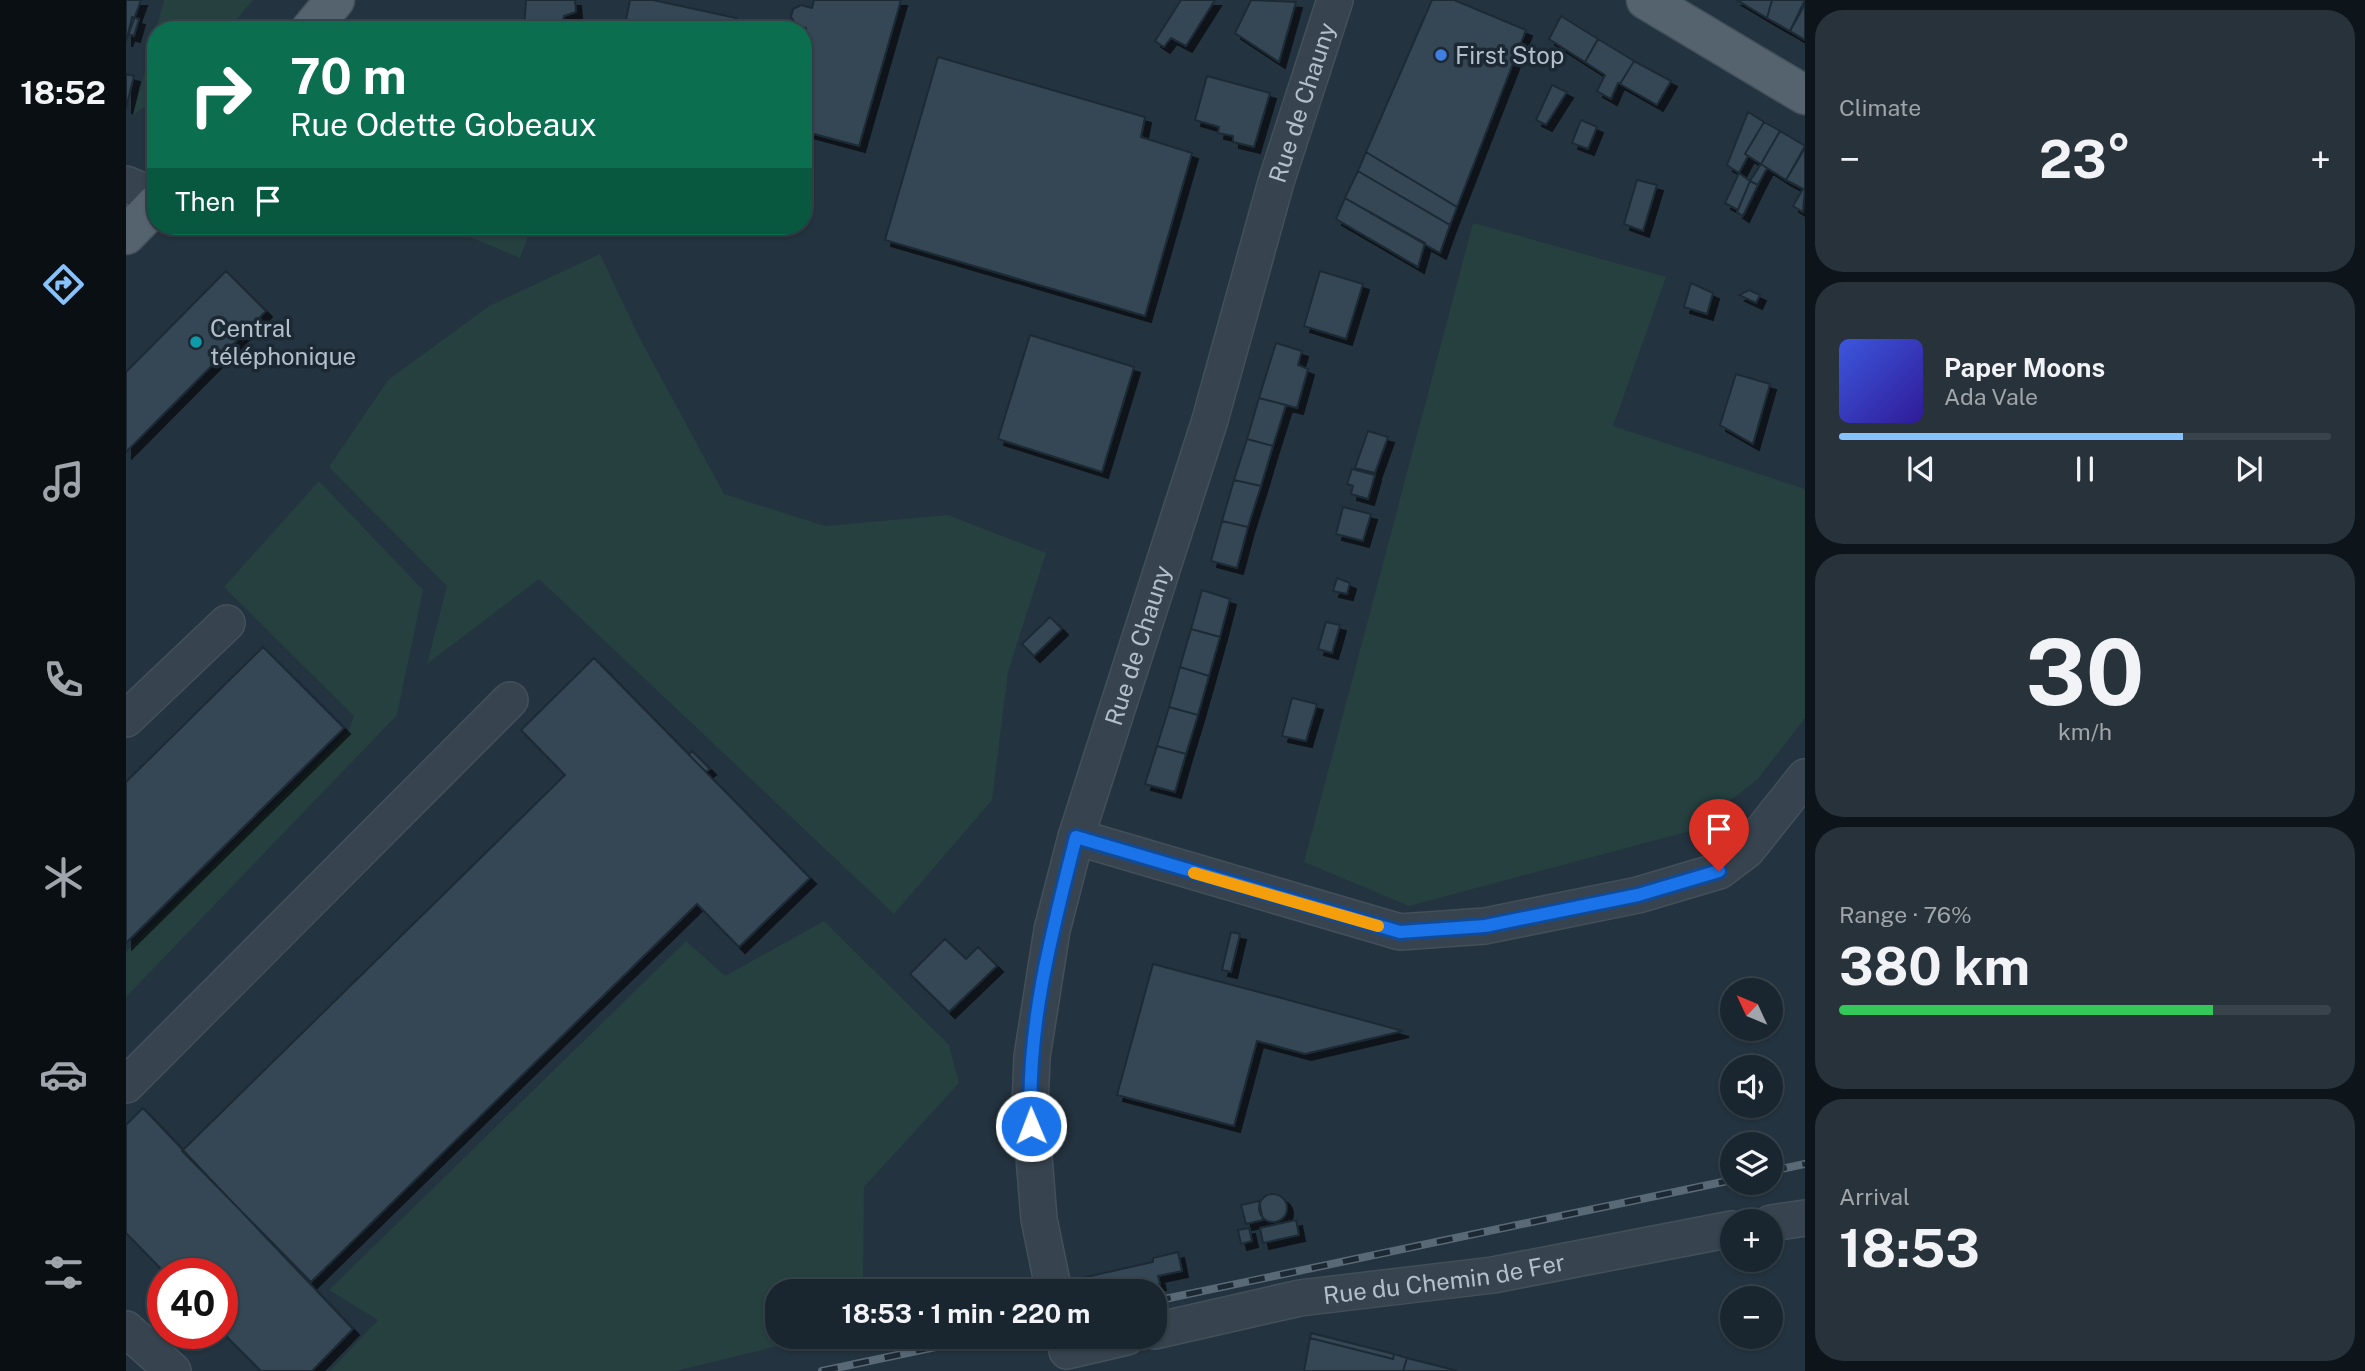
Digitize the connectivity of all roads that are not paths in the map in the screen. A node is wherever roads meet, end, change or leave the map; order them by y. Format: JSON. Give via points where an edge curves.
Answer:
{"nodes":[{"id":1,"x":335,"y":0,"type":"edge"},
{"id":2,"x":1646,"y":0,"type":"edge"},
{"id":3,"x":1337,"y":3,"type":"edge"},
{"id":4,"x":318,"y":21,"type":"edge"},
{"id":5,"x":1805,"y":95,"type":"edge"},
{"id":6,"x":126,"y":184,"type":"edge"},
{"id":7,"x":147,"y":193,"type":"edge"},
{"id":8,"x":147,"y":213,"type":"edge"},
{"id":9,"x":126,"y":235,"type":"edge"},
{"id":10,"x":227,"y":623,"type":"dead end"},
{"id":11,"x":510,"y":700,"type":"dead end"},
{"id":12,"x":126,"y":719,"type":"edge"},
{"id":13,"x":1805,"y":777,"type":"edge"},
{"id":14,"x":1076,"y":837,"type":"junction"},
{"id":15,"x":126,"y":1085,"type":"edge"},
{"id":16,"x":1805,"y":1218,"type":"edge"},
{"id":17,"x":1783,"y":1221,"type":"edge"},
{"id":18,"x":1720,"y":1231,"type":"edge"},
{"id":19,"x":1051,"y":1279,"type":"edge"},
{"id":20,"x":1167,"y":1328,"type":"edge"},
{"id":21,"x":126,"y":1329,"type":"edge"},
{"id":22,"x":173,"y":1371,"type":"edge"}],
"edges":[{"from":1,"to":4,"type":"main road"},
{"from":2,"to":5,"type":"main road"},
{"from":3,"to":14,"type":"street","name":"Rue de Chauny","via":[[1276,182],[1210,420]]},
{"from":6,"to":7,"type":"street"},
{"from":8,"to":9,"type":"main road"},
{"from":10,"to":12,"type":"street"},
{"from":11,"to":15,"type":"street"},
{"from":13,"to":14,"type":"street","via":[[1747,850],[1719,871],[1638,895],[1485,926],[1400,932]]},
{"from":14,"to":19,"type":"street","name":"Rue de Chauny","via":[[1052,930],[1032,1057],[1033,1164]]},
{"from":16,"to":17,"type":"street"},
{"from":18,"to":20,"type":"street","name":"Rue du Chemin de Fer","via":[[1493,1275],[1300,1298]]},
{"from":21,"to":22,"type":"street"}]}
